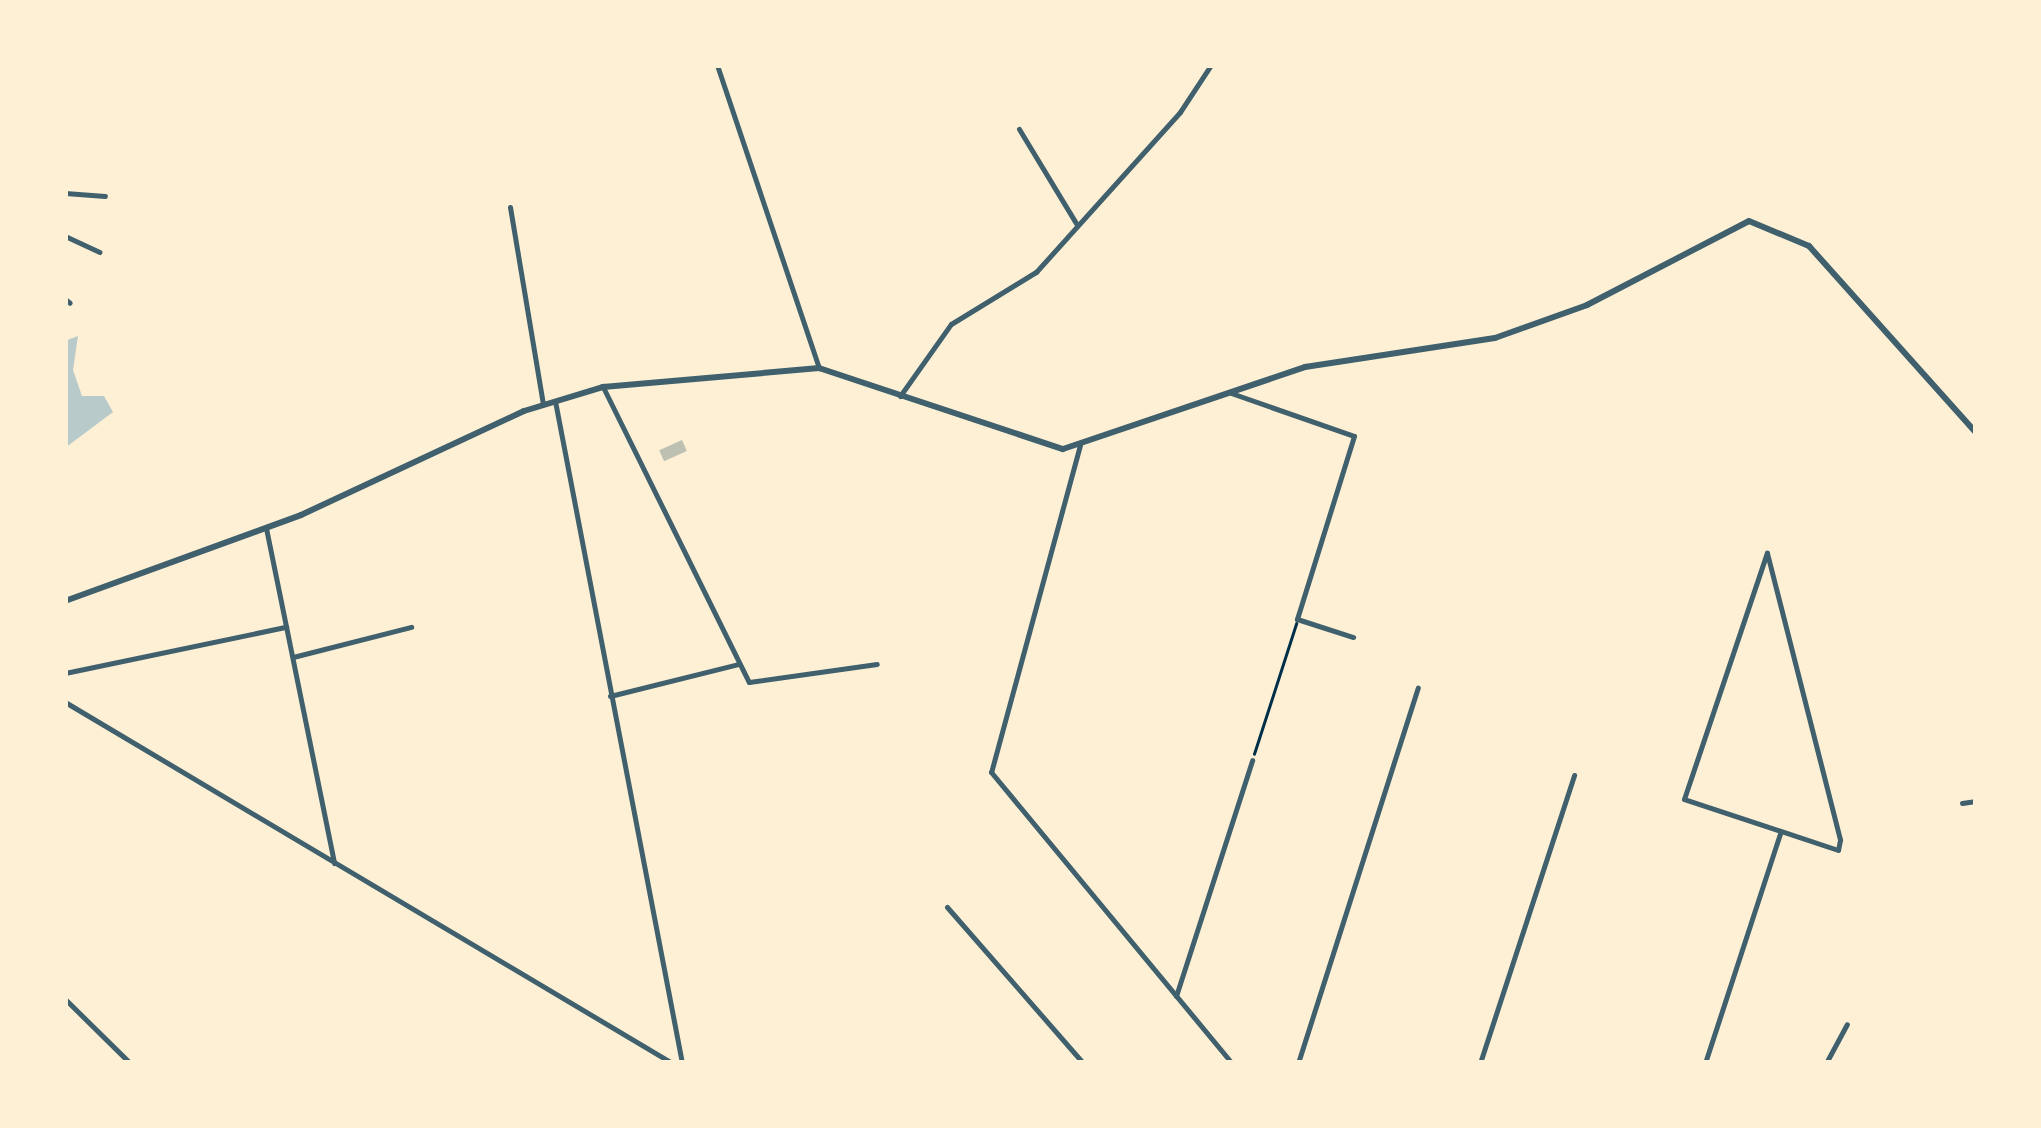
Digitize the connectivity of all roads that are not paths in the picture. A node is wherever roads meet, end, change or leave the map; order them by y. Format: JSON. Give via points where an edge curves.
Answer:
{"nodes":[{"id":1,"x":717,"y":65,"type":"edge"},
{"id":2,"x":1211,"y":65,"type":"edge"},
{"id":3,"x":1019,"y":129,"type":"dead end"},
{"id":4,"x":65,"y":192,"type":"edge"},
{"id":5,"x":105,"y":196,"type":"dead end"},
{"id":6,"x":510,"y":207,"type":"dead end"},
{"id":7,"x":1076,"y":223,"type":"junction"},
{"id":8,"x":65,"y":236,"type":"edge"},
{"id":9,"x":99,"y":252,"type":"dead end"},
{"id":10,"x":819,"y":368,"type":"junction"},
{"id":11,"x":603,"y":387,"type":"junction"},
{"id":12,"x":1232,"y":392,"type":"junction"},
{"id":13,"x":900,"y":396,"type":"junction"},
{"id":14,"x":555,"y":400,"type":"junction"},
{"id":15,"x":543,"y":404,"type":"junction"},
{"id":16,"x":1976,"y":433,"type":"edge"},
{"id":17,"x":1080,"y":445,"type":"junction"},
{"id":18,"x":266,"y":528,"type":"junction"},
{"id":19,"x":65,"y":601,"type":"edge"},
{"id":20,"x":286,"y":627,"type":"junction"},
{"id":21,"x":411,"y":627,"type":"dead end"},
{"id":22,"x":1353,"y":637,"type":"dead end"},
{"id":23,"x":292,"y":658,"type":"junction"},
{"id":24,"x":738,"y":664,"type":"junction"},
{"id":25,"x":877,"y":664,"type":"dead end"},
{"id":26,"x":65,"y":673,"type":"edge"},
{"id":27,"x":1418,"y":688,"type":"dead end"},
{"id":28,"x":610,"y":696,"type":"junction"},
{"id":29,"x":65,"y":702,"type":"edge"},
{"id":30,"x":1252,"y":760,"type":"road end"},
{"id":31,"x":1574,"y":775,"type":"dead end"},
{"id":32,"x":1976,"y":801,"type":"edge"},
{"id":33,"x":1962,"y":803,"type":"dead end"},
{"id":34,"x":1780,"y":834,"type":"junction"},
{"id":35,"x":334,"y":863,"type":"junction"},
{"id":36,"x":947,"y":907,"type":"dead end"},
{"id":37,"x":1176,"y":996,"type":"junction"},
{"id":38,"x":65,"y":999,"type":"edge"},
{"id":39,"x":1847,"y":1024,"type":"dead end"},
{"id":40,"x":130,"y":1063,"type":"edge"},
{"id":41,"x":672,"y":1063,"type":"edge"},
{"id":42,"x":682,"y":1063,"type":"edge"},
{"id":43,"x":1083,"y":1063,"type":"edge"},
{"id":44,"x":1232,"y":1063,"type":"edge"},
{"id":45,"x":1298,"y":1063,"type":"edge"},
{"id":46,"x":1480,"y":1063,"type":"edge"},
{"id":47,"x":1705,"y":1063,"type":"edge"},
{"id":48,"x":1826,"y":1063,"type":"edge"}],
"edges":[{"from":1,"to":10,"type":"street"},
{"from":2,"to":7,"type":"street","via":[[1182,110]]},
{"from":3,"to":7,"type":"street"},
{"from":4,"to":5,"type":"street"},
{"from":6,"to":15,"type":"street"},
{"from":7,"to":13,"type":"street","via":[[1023,283],[951,324]]},
{"from":8,"to":9,"type":"street"},
{"from":10,"to":11,"type":"street"},
{"from":10,"to":13,"type":"street"},
{"from":11,"to":14,"type":"street"},
{"from":11,"to":24,"type":"street"},
{"from":12,"to":16,"type":"street","via":[[1324,363],[1496,338],[1586,305],[1755,220],[1809,246]]},
{"from":12,"to":17,"type":"street"},
{"from":12,"to":22,"type":"street","via":[[1355,438],[1297,619]]},
{"from":13,"to":17,"type":"street","via":[[1028,444]]},
{"from":14,"to":15,"type":"street"},
{"from":14,"to":28,"type":"street"},
{"from":15,"to":18,"type":"street"},
{"from":17,"to":37,"type":"street","via":[[991,772]]},
{"from":18,"to":19,"type":"street"},
{"from":18,"to":20,"type":"street"},
{"from":20,"to":23,"type":"street"},
{"from":20,"to":26,"type":"street"},
{"from":21,"to":23,"type":"street"},
{"from":23,"to":35,"type":"street"},
{"from":24,"to":25,"type":"street","via":[[759,687]]},
{"from":24,"to":28,"type":"street"},
{"from":27,"to":45,"type":"street"},
{"from":28,"to":42,"type":"street"},
{"from":29,"to":35,"type":"street"},
{"from":30,"to":37,"type":"street"},
{"from":31,"to":46,"type":"street"},
{"from":32,"to":33,"type":"street"},
{"from":34,"to":34,"type":"street","via":[[1841,847],[1768,553],[1684,798]]},
{"from":34,"to":47,"type":"street"},
{"from":35,"to":41,"type":"street"},
{"from":36,"to":43,"type":"street"},
{"from":37,"to":44,"type":"street"},
{"from":38,"to":40,"type":"street"},
{"from":39,"to":48,"type":"street"}]}
